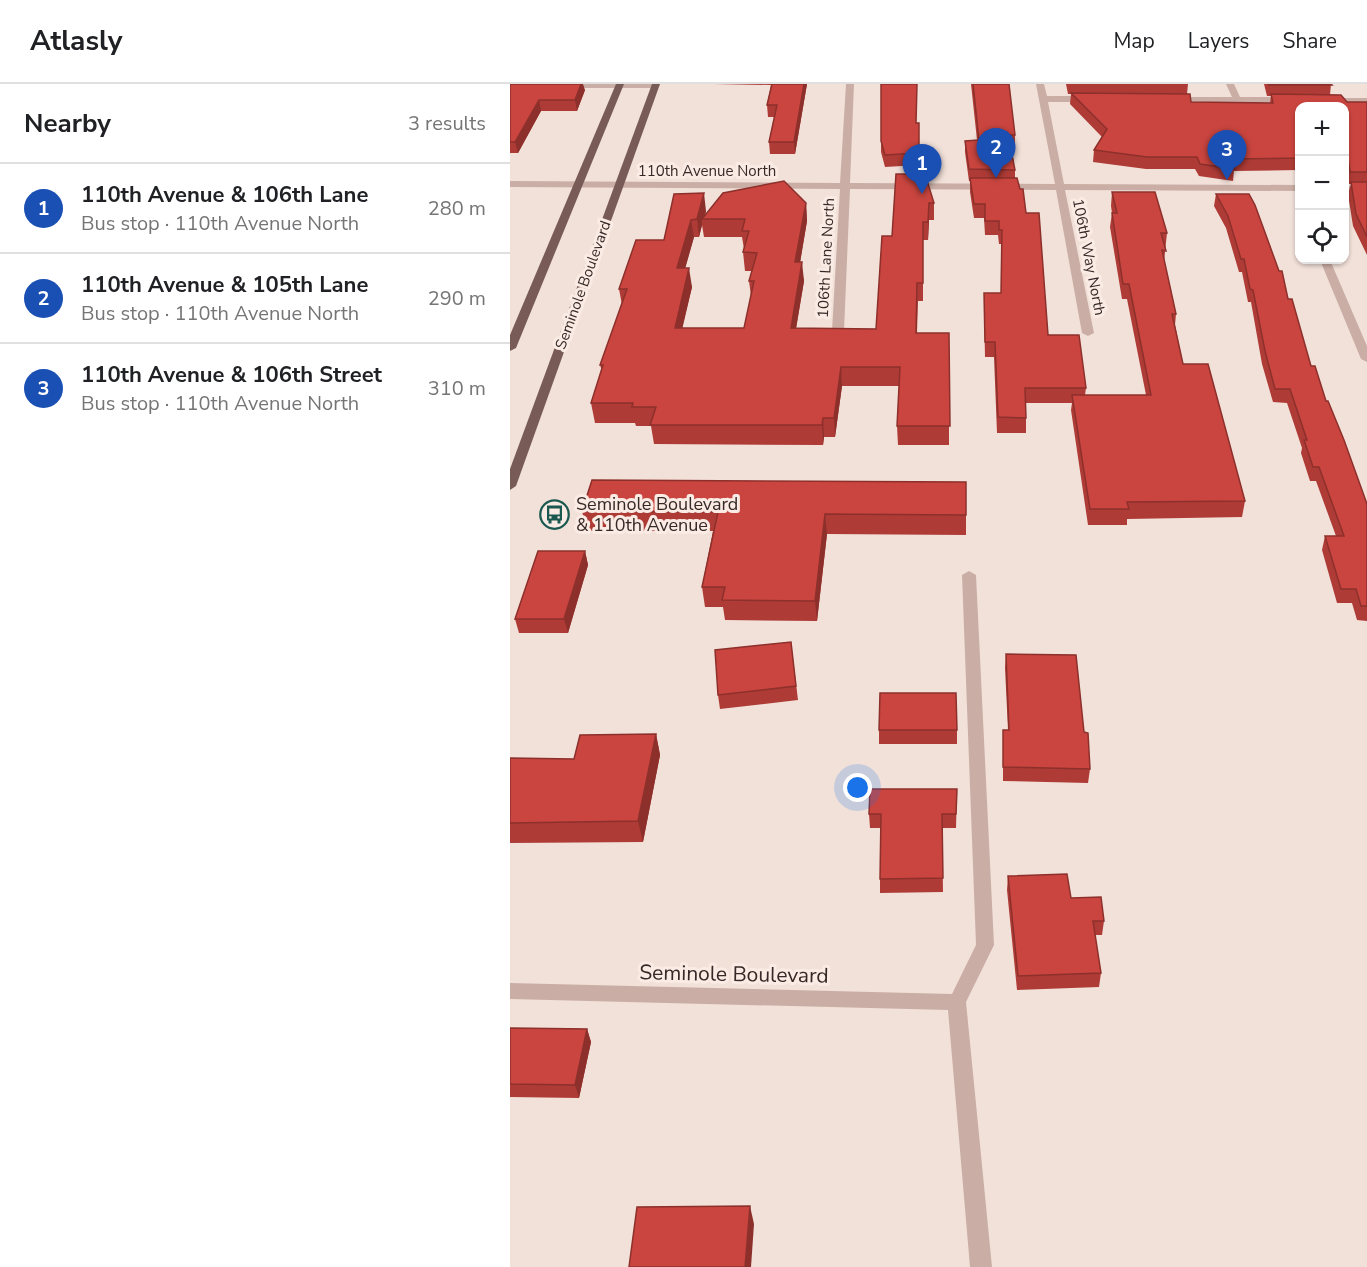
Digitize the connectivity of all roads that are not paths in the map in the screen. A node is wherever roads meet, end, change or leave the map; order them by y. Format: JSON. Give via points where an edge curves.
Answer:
{"nodes":[{"id":1,"x":850,"y":84,"type":"edge"},
{"id":2,"x":1040,"y":84,"type":"edge"},
{"id":3,"x":1230,"y":84,"type":"edge"},
{"id":4,"x":554,"y":85,"type":"edge"},
{"id":5,"x":619,"y":85,"type":"edge"},
{"id":6,"x":656,"y":85,"type":"edge"},
{"id":7,"x":1042,"y":99,"type":"junction"},
{"id":8,"x":1099,"y":99,"type":"edge"},
{"id":9,"x":1157,"y":100,"type":"edge"},
{"id":10,"x":1237,"y":100,"type":"junction"},
{"id":11,"x":1296,"y":100,"type":"edge"},
{"id":12,"x":1320,"y":100,"type":"edge"},
{"id":13,"x":1367,"y":101,"type":"edge"},
{"id":14,"x":510,"y":184,"type":"edge"},
{"id":15,"x":578,"y":185,"type":"junction"},
{"id":16,"x":618,"y":185,"type":"junction"},
{"id":17,"x":844,"y":187,"type":"junction"},
{"id":18,"x":1060,"y":187,"type":"junction"},
{"id":19,"x":1349,"y":189,"type":"edge"},
{"id":20,"x":1367,"y":189,"type":"edge"},
{"id":21,"x":1295,"y":191,"type":"edge"},
{"id":22,"x":1327,"y":264,"type":"edge"},
{"id":23,"x":838,"y":331,"type":"edge"},
{"id":24,"x":1088,"y":333,"type":"dead end"},
{"id":25,"x":510,"y":348,"type":"edge"},
{"id":26,"x":1367,"y":359,"type":"edge"},
{"id":27,"x":510,"y":486,"type":"edge"},
{"id":28,"x":969,"y":575,"type":"dead end"},
{"id":29,"x":510,"y":991,"type":"edge"},
{"id":30,"x":957,"y":1002,"type":"junction"},
{"id":31,"x":981,"y":1267,"type":"edge"}],
"edges":[{"from":1,"to":17,"type":"street","name":"106th Lane North"},
{"from":2,"to":7,"type":"street","name":"106th Way North"},
{"from":3,"to":10,"type":"street"},
{"from":4,"to":5,"type":"street"},
{"from":5,"to":6,"type":"street"},
{"from":5,"to":15,"type":"main road"},
{"from":6,"to":16,"type":"main road","name":"Seminole Boulevard"},
{"from":7,"to":8,"type":"street"},
{"from":7,"to":18,"type":"street","name":"106th Way North"},
{"from":9,"to":10,"type":"street"},
{"from":10,"to":11,"type":"street"},
{"from":12,"to":13,"type":"street"},
{"from":14,"to":15,"type":"street","name":"110th Avenue North"},
{"from":15,"to":16,"type":"street","name":"110th Avenue North"},
{"from":15,"to":25,"type":"main road"},
{"from":16,"to":17,"type":"street","name":"110th Avenue North"},
{"from":16,"to":27,"type":"main road","name":"Seminole Boulevard"},
{"from":17,"to":18,"type":"street","name":"110th Avenue North"},
{"from":17,"to":23,"type":"street","name":"106th Lane North"},
{"from":18,"to":21,"type":"street","name":"110th Avenue North"},
{"from":18,"to":24,"type":"street","name":"106th Way North"},
{"from":19,"to":20,"type":"street"},
{"from":22,"to":26,"type":"street"},
{"from":28,"to":30,"type":"street","via":[[985,945]]},
{"from":29,"to":30,"type":"street","name":"Seminole Boulevard"},
{"from":30,"to":31,"type":"street"}]}
